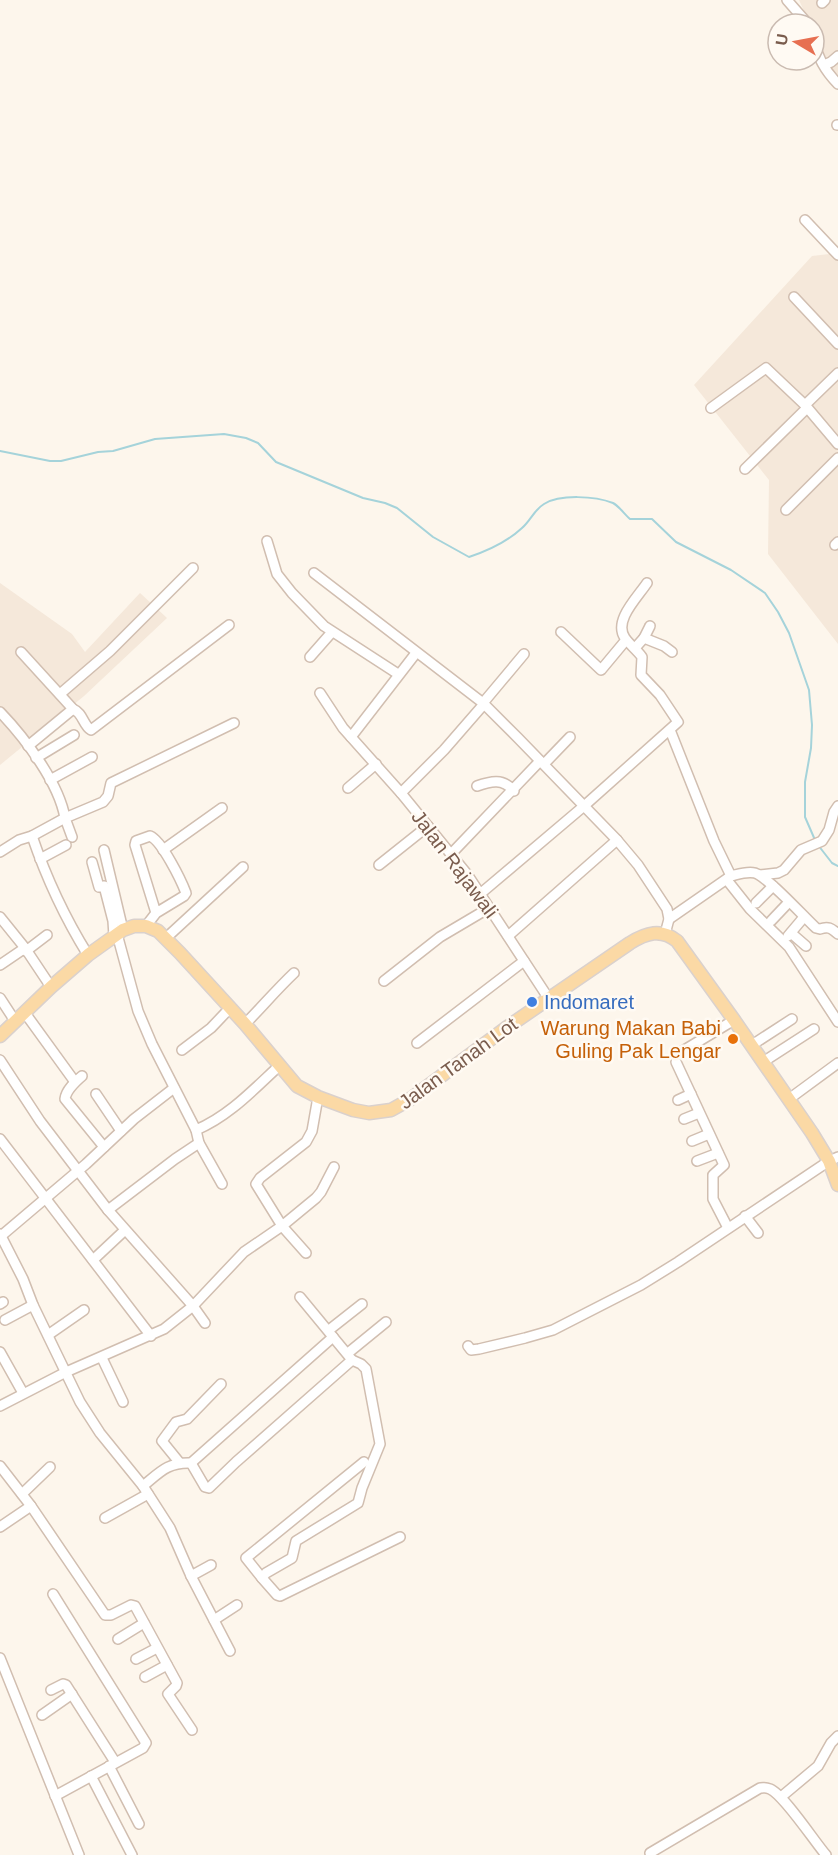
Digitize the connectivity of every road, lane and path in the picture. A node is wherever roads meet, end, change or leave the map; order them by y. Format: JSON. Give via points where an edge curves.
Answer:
{"nodes":[{"id":1,"x":787,"y":0,"type":"edge"},
{"id":2,"x":798,"y":12,"type":"edge"},
{"id":3,"x":826,"y":69,"type":"edge"},
{"id":4,"x":838,"y":84,"type":"edge"},
{"id":5,"x":805,"y":220,"type":"dead end"},
{"id":6,"x":838,"y":255,"type":"edge"},
{"id":7,"x":794,"y":297,"type":"dead end"},
{"id":8,"x":838,"y":344,"type":"edge"},
{"id":9,"x":838,"y":373,"type":"edge"},
{"id":10,"x":806,"y":406,"type":"junction"},
{"id":11,"x":711,"y":408,"type":"dead end"},
{"id":12,"x":838,"y":444,"type":"edge"},
{"id":13,"x":838,"y":458,"type":"edge"},
{"id":14,"x":745,"y":469,"type":"dead end"},
{"id":15,"x":786,"y":510,"type":"dead end"},
{"id":16,"x":267,"y":541,"type":"dead end"},
{"id":17,"x":193,"y":568,"type":"dead end"},
{"id":18,"x":314,"y":573,"type":"dead end"},
{"id":19,"x":647,"y":583,"type":"dead end"},
{"id":20,"x":230,"y":625,"type":"dead end"},
{"id":21,"x":650,"y":626,"type":"dead end"},
{"id":22,"x":332,"y":632,"type":"junction"},
{"id":23,"x":561,"y":632,"type":"dead end"},
{"id":24,"x":644,"y":638,"type":"junction"},
{"id":25,"x":626,"y":640,"type":"junction"},
{"id":26,"x":635,"y":648,"type":"junction"},
{"id":27,"x":21,"y":652,"type":"dead end"},
{"id":28,"x":672,"y":652,"type":"dead end"},
{"id":29,"x":416,"y":653,"type":"junction"},
{"id":30,"x":524,"y":654,"type":"dead end"},
{"id":31,"x":310,"y":657,"type":"dead end"},
{"id":32,"x":398,"y":674,"type":"junction"},
{"id":33,"x":320,"y":693,"type":"dead end"},
{"id":34,"x":60,"y":694,"type":"junction"},
{"id":35,"x":483,"y":703,"type":"junction"},
{"id":36,"x":73,"y":709,"type":"junction"},
{"id":37,"x":0,"y":712,"type":"edge"},
{"id":38,"x":234,"y":723,"type":"dead end"},
{"id":39,"x":670,"y":730,"type":"junction"},
{"id":40,"x":74,"y":735,"type":"dead end"},
{"id":41,"x":351,"y":736,"type":"junction"},
{"id":42,"x":570,"y":737,"type":"dead end"},
{"id":43,"x":28,"y":746,"type":"junction"},
{"id":44,"x":92,"y":757,"type":"dead end"},
{"id":45,"x":36,"y":758,"type":"junction"},
{"id":46,"x":542,"y":763,"type":"junction"},
{"id":47,"x":376,"y":764,"type":"junction"},
{"id":48,"x":50,"y":780,"type":"junction"},
{"id":49,"x":477,"y":786,"type":"dead end"},
{"id":50,"x":348,"y":788,"type":"dead end"},
{"id":51,"x":514,"y":791,"type":"junction"},
{"id":52,"x":401,"y":793,"type":"junction"},
{"id":53,"x":584,"y":806,"type":"junction"},
{"id":54,"x":838,"y":806,"type":"edge"},
{"id":55,"x":222,"y":808,"type":"dead end"},
{"id":56,"x":65,"y":818,"type":"junction"},
{"id":57,"x":428,"y":826,"type":"junction"},
{"id":58,"x":32,"y":836,"type":"junction"},
{"id":59,"x":72,"y":837,"type":"dead end"},
{"id":60,"x":617,"y":840,"type":"junction"},
{"id":61,"x":66,"y":845,"type":"dead end"},
{"id":62,"x":104,"y":850,"type":"dead end"},
{"id":63,"x":162,"y":850,"type":"junction"},
{"id":64,"x":0,"y":852,"type":"edge"},
{"id":65,"x":451,"y":854,"type":"junction"},
{"id":66,"x":40,"y":859,"type":"junction"},
{"id":67,"x":92,"y":862,"type":"dead end"},
{"id":68,"x":379,"y":865,"type":"dead end"},
{"id":69,"x":243,"y":867,"type":"dead end"},
{"id":70,"x":760,"y":875,"type":"junction"},
{"id":71,"x":729,"y":878,"type":"junction"},
{"id":72,"x":773,"y":886,"type":"junction"},
{"id":73,"x":480,"y":894,"type":"junction"},
{"id":74,"x":789,"y":902,"type":"junction"},
{"id":75,"x":756,"y":903,"type":"dead end"},
{"id":76,"x":489,"y":908,"type":"junction"},
{"id":77,"x":156,"y":914,"type":"junction"},
{"id":78,"x":0,"y":917,"type":"edge"},
{"id":79,"x":804,"y":917,"type":"junction"},
{"id":80,"x":669,"y":919,"type":"junction"},
{"id":81,"x":771,"y":921,"type":"dead end"},
{"id":82,"x":146,"y":926,"type":"junction"},
{"id":83,"x":118,"y":934,"type":"junction"},
{"id":84,"x":665,"y":934,"type":"junction"},
{"id":85,"x":838,"y":934,"type":"edge"},
{"id":86,"x":47,"y":935,"type":"dead end"},
{"id":87,"x":508,"y":936,"type":"junction"},
{"id":88,"x":166,"y":938,"type":"junction"},
{"id":89,"x":806,"y":946,"type":"dead end"},
{"id":90,"x":25,"y":950,"type":"junction"},
{"id":91,"x":88,"y":955,"type":"junction"},
{"id":92,"x":524,"y":961,"type":"junction"},
{"id":93,"x":0,"y":965,"type":"edge"},
{"id":94,"x":294,"y":973,"type":"dead end"},
{"id":95,"x":384,"y":981,"type":"dead end"},
{"id":96,"x":51,"y":987,"type":"junction"},
{"id":97,"x":0,"y":998,"type":"edge"},
{"id":98,"x":549,"y":999,"type":"junction"},
{"id":99,"x":230,"y":1008,"type":"junction"},
{"id":100,"x":25,"y":1013,"type":"junction"},
{"id":101,"x":792,"y":1019,"type":"dead end"},
{"id":102,"x":734,"y":1020,"type":"junction"},
{"id":103,"x":15,"y":1022,"type":"junction"},
{"id":104,"x":838,"y":1022,"type":"edge"},
{"id":105,"x":245,"y":1024,"type":"junction"},
{"id":106,"x":814,"y":1029,"type":"dead end"},
{"id":107,"x":0,"y":1036,"type":"edge"},
{"id":108,"x":417,"y":1043,"type":"dead end"},
{"id":109,"x":752,"y":1045,"type":"junction"},
{"id":110,"x":182,"y":1050,"type":"dead end"},
{"id":111,"x":681,"y":1052,"type":"dead end"},
{"id":112,"x":0,"y":1060,"type":"edge"},
{"id":113,"x":676,"y":1062,"type":"dead end"},
{"id":114,"x":763,"y":1062,"type":"junction"},
{"id":115,"x":838,"y":1063,"type":"edge"},
{"id":116,"x":279,"y":1066,"type":"junction"},
{"id":117,"x":174,"y":1088,"type":"junction"},
{"id":118,"x":96,"y":1094,"type":"dead end"},
{"id":119,"x":691,"y":1094,"type":"junction"},
{"id":120,"x":318,"y":1097,"type":"junction"},
{"id":121,"x":789,"y":1099,"type":"junction"},
{"id":122,"x":678,"y":1100,"type":"dead end"},
{"id":123,"x":699,"y":1113,"type":"junction"},
{"id":124,"x":684,"y":1119,"type":"dead end"},
{"id":125,"x":196,"y":1130,"type":"junction"},
{"id":126,"x":121,"y":1131,"type":"junction"},
{"id":127,"x":709,"y":1134,"type":"junction"},
{"id":128,"x":0,"y":1139,"type":"edge"},
{"id":129,"x":692,"y":1141,"type":"dead end"},
{"id":130,"x":200,"y":1143,"type":"junction"},
{"id":131,"x":104,"y":1147,"type":"junction"},
{"id":132,"x":718,"y":1153,"type":"junction"},
{"id":133,"x":833,"y":1159,"type":"edge"},
{"id":134,"x":697,"y":1161,"type":"dead end"},
{"id":135,"x":334,"y":1167,"type":"dead end"},
{"id":136,"x":78,"y":1171,"type":"junction"},
{"id":137,"x":222,"y":1184,"type":"dead end"},
{"id":138,"x":838,"y":1185,"type":"edge"},
{"id":139,"x":45,"y":1198,"type":"junction"},
{"id":140,"x":108,"y":1210,"type":"junction"},
{"id":141,"x":745,"y":1216,"type":"junction"},
{"id":142,"x":282,"y":1226,"type":"junction"},
{"id":143,"x":728,"y":1228,"type":"junction"},
{"id":144,"x":125,"y":1230,"type":"junction"},
{"id":145,"x":758,"y":1233,"type":"dead end"},
{"id":146,"x":1,"y":1235,"type":"edge"},
{"id":147,"x":4,"y":1252,"type":"edge"},
{"id":148,"x":306,"y":1252,"type":"dead end"},
{"id":149,"x":93,"y":1260,"type":"junction"},
{"id":150,"x":300,"y":1297,"type":"dead end"},
{"id":151,"x":362,"y":1304,"type":"dead end"},
{"id":152,"x":33,"y":1305,"type":"junction"},
{"id":153,"x":193,"y":1306,"type":"junction"},
{"id":154,"x":84,"y":1310,"type":"dead end"},
{"id":155,"x":6,"y":1320,"type":"dead end"},
{"id":156,"x":386,"y":1322,"type":"dead end"},
{"id":157,"x":205,"y":1323,"type":"dead end"},
{"id":158,"x":331,"y":1333,"type":"junction"},
{"id":159,"x":48,"y":1335,"type":"junction"},
{"id":160,"x":151,"y":1336,"type":"junction"},
{"id":161,"x":468,"y":1347,"type":"dead end"},
{"id":162,"x":0,"y":1352,"type":"edge"},
{"id":163,"x":350,"y":1357,"type":"junction"},
{"id":164,"x":102,"y":1358,"type":"junction"},
{"id":165,"x":66,"y":1372,"type":"junction"},
{"id":166,"x":221,"y":1384,"type":"dead end"},
{"id":167,"x":23,"y":1393,"type":"junction"},
{"id":168,"x":123,"y":1402,"type":"dead end"},
{"id":169,"x":0,"y":1406,"type":"edge"},
{"id":170,"x":179,"y":1462,"type":"junction"},
{"id":171,"x":364,"y":1462,"type":"dead end"},
{"id":172,"x":191,"y":1463,"type":"junction"},
{"id":173,"x":0,"y":1466,"type":"edge"},
{"id":174,"x":51,"y":1467,"type":"dead end"},
{"id":175,"x":146,"y":1490,"type":"junction"},
{"id":176,"x":22,"y":1494,"type":"junction"},
{"id":177,"x":31,"y":1506,"type":"junction"},
{"id":178,"x":105,"y":1518,"type":"dead end"},
{"id":179,"x":0,"y":1527,"type":"edge"},
{"id":180,"x":400,"y":1537,"type":"dead end"},
{"id":181,"x":211,"y":1565,"type":"dead end"},
{"id":182,"x":191,"y":1576,"type":"junction"},
{"id":183,"x":262,"y":1578,"type":"junction"},
{"id":184,"x":53,"y":1594,"type":"dead end"},
{"id":185,"x":237,"y":1605,"type":"dead end"},
{"id":186,"x":214,"y":1620,"type":"junction"},
{"id":187,"x":144,"y":1623,"type":"junction"},
{"id":188,"x":118,"y":1639,"type":"dead end"},
{"id":189,"x":157,"y":1647,"type":"junction"},
{"id":190,"x":230,"y":1651,"type":"dead end"},
{"id":191,"x":0,"y":1658,"type":"edge"},
{"id":192,"x":136,"y":1659,"type":"dead end"},
{"id":193,"x":167,"y":1665,"type":"junction"},
{"id":194,"x":145,"y":1677,"type":"dead end"},
{"id":195,"x":51,"y":1690,"type":"dead end"},
{"id":196,"x":72,"y":1694,"type":"junction"},
{"id":197,"x":42,"y":1715,"type":"dead end"},
{"id":198,"x":192,"y":1730,"type":"dead end"},
{"id":199,"x":838,"y":1736,"type":"edge"},
{"id":200,"x":112,"y":1764,"type":"junction"},
{"id":201,"x":91,"y":1776,"type":"junction"},
{"id":202,"x":55,"y":1796,"type":"junction"},
{"id":203,"x":781,"y":1797,"type":"junction"},
{"id":204,"x":139,"y":1824,"type":"dead end"},
{"id":205,"x":650,"y":1853,"type":"dead end"},
{"id":206,"x":79,"y":1855,"type":"edge"},
{"id":207,"x":132,"y":1855,"type":"edge"},
{"id":208,"x":826,"y":1855,"type":"edge"}],
"edges":[{"from":1,"to":2,"type":"street"},
{"from":3,"to":4,"type":"street"},
{"from":5,"to":6,"type":"street"},
{"from":7,"to":8,"type":"street"},
{"from":9,"to":10,"type":"street"},
{"from":10,"to":11,"type":"street","via":[[766,368]]},
{"from":10,"to":12,"type":"street"},
{"from":10,"to":14,"type":"street"},
{"from":13,"to":15,"type":"street"},
{"from":16,"to":22,"type":"street","via":[[278,574]]},
{"from":17,"to":34,"type":"street","via":[[110,651]]},
{"from":18,"to":29,"type":"street"},
{"from":19,"to":25,"type":"street","via":[[622,620]]},
{"from":20,"to":36,"type":"street","via":[[94,730]]},
{"from":21,"to":24,"type":"street"},
{"from":22,"to":31,"type":"street"},
{"from":22,"to":32,"type":"street"},
{"from":23,"to":25,"type":"street","via":[[601,670]]},
{"from":24,"to":26,"type":"street"},
{"from":24,"to":28,"type":"street"},
{"from":25,"to":26,"type":"street"},
{"from":26,"to":39,"type":"street","via":[[643,661],[641,675],[678,722]]},
{"from":27,"to":34,"type":"street"},
{"from":29,"to":32,"type":"street"},
{"from":29,"to":35,"type":"street"},
{"from":30,"to":35,"type":"street"},
{"from":32,"to":41,"type":"street"},
{"from":33,"to":41,"type":"street","name":"Jalan Rajawali"},
{"from":34,"to":36,"type":"street"},
{"from":35,"to":46,"type":"street"},
{"from":35,"to":52,"type":"street"},
{"from":36,"to":43,"type":"street"},
{"from":37,"to":43,"type":"street"},
{"from":38,"to":56,"type":"street","via":[[113,782],[103,802]]},
{"from":39,"to":53,"type":"street"},
{"from":39,"to":71,"type":"street"},
{"from":40,"to":45,"type":"street"},
{"from":41,"to":47,"type":"street","name":"Jalan Rajawali"},
{"from":42,"to":46,"type":"street"},
{"from":43,"to":45,"type":"street"},
{"from":44,"to":48,"type":"street"},
{"from":45,"to":48,"type":"street"},
{"from":46,"to":51,"type":"street"},
{"from":46,"to":53,"type":"street"},
{"from":47,"to":50,"type":"street"},
{"from":47,"to":52,"type":"street","name":"Jalan Rajawali"},
{"from":48,"to":56,"type":"street","via":[[62,802]]},
{"from":49,"to":51,"type":"street","via":[[499,781]]},
{"from":51,"to":65,"type":"street"},
{"from":52,"to":57,"type":"street","name":"Jalan Rajawali"},
{"from":53,"to":60,"type":"street"},
{"from":53,"to":73,"type":"street"},
{"from":54,"to":70,"type":"street","via":[[822,841],[801,850],[784,870]]},
{"from":55,"to":63,"type":"street"},
{"from":56,"to":58,"type":"street"},
{"from":56,"to":59,"type":"street"},
{"from":57,"to":65,"type":"street","name":"Jalan Rajawali"},
{"from":57,"to":68,"type":"street"},
{"from":58,"to":64,"type":"street"},
{"from":58,"to":66,"type":"street"},
{"from":60,"to":80,"type":"street","via":[[654,886]]},
{"from":60,"to":87,"type":"street"},
{"from":61,"to":66,"type":"street"},
{"from":62,"to":83,"type":"street"},
{"from":63,"to":77,"type":"street","via":[[186,893]]},
{"from":63,"to":77,"type":"street","via":[[152,836],[135,843]]},
{"from":65,"to":73,"type":"street","name":"Jalan Rajawali"},
{"from":66,"to":91,"type":"street"},
{"from":67,"to":83,"type":"street","via":[[99,887],[104,886]]},
{"from":69,"to":88,"type":"street"},
{"from":70,"to":71,"type":"street","via":[[748,873]]},
{"from":70,"to":72,"type":"street"},
{"from":71,"to":80,"type":"street"},
{"from":71,"to":104,"type":"street","via":[[750,909],[789,947]]},
{"from":72,"to":74,"type":"street"},
{"from":72,"to":75,"type":"street"},
{"from":73,"to":76,"type":"street","name":"Jalan Rajawali"},
{"from":74,"to":79,"type":"street"},
{"from":74,"to":81,"type":"street"},
{"from":76,"to":87,"type":"street","name":"Jalan Rajawali"},
{"from":76,"to":95,"type":"street","via":[[440,937]]},
{"from":77,"to":82,"type":"street"},
{"from":78,"to":90,"type":"street"},
{"from":79,"to":85,"type":"street","via":[[816,928],[830,927]]},
{"from":79,"to":89,"type":"street","via":[[789,935]]},
{"from":80,"to":84,"type":"street"},
{"from":82,"to":83,"type":"main road","via":[[134,926]]},
{"from":82,"to":88,"type":"main road","name":"Jalan Tanah Lot"},
{"from":83,"to":91,"type":"main road"},
{"from":83,"to":117,"type":"street","via":[[138,1011]]},
{"from":84,"to":98,"type":"main road","name":"Jalan Tanah Lot","via":[[642,936]]},
{"from":84,"to":102,"type":"main road","via":[[677,942]]},
{"from":86,"to":90,"type":"street"},
{"from":87,"to":92,"type":"street","name":"Jalan Rajawali"},
{"from":88,"to":99,"type":"main road","name":"Jalan Tanah Lot"},
{"from":90,"to":93,"type":"street"},
{"from":90,"to":96,"type":"street"},
{"from":91,"to":96,"type":"main road"},
{"from":92,"to":98,"type":"street","name":"Jalan Rajawali"},
{"from":92,"to":108,"type":"street"},
{"from":94,"to":105,"type":"street"},
{"from":96,"to":100,"type":"main road"},
{"from":97,"to":103,"type":"street"},
{"from":98,"to":120,"type":"main road","name":"Jalan Tanah Lot","via":[[391,1110],[362,1112]]},
{"from":99,"to":105,"type":"main road","name":"Jalan Tanah Lot"},
{"from":99,"to":110,"type":"street"},
{"from":100,"to":103,"type":"main road"},
{"from":100,"to":131,"type":"street","via":[[78,1079],[65,1099]]},
{"from":101,"to":109,"type":"street"},
{"from":102,"to":109,"type":"main road"},
{"from":102,"to":111,"type":"street"},
{"from":103,"to":107,"type":"main road"},
{"from":105,"to":116,"type":"main road","name":"Jalan Tanah Lot"},
{"from":106,"to":114,"type":"street"},
{"from":109,"to":114,"type":"main road"},
{"from":112,"to":136,"type":"street"},
{"from":113,"to":119,"type":"street"},
{"from":114,"to":121,"type":"main road"},
{"from":115,"to":121,"type":"street"},
{"from":116,"to":120,"type":"main road","name":"Jalan Tanah Lot","via":[[297,1086]]},
{"from":116,"to":125,"type":"street","via":[[228,1113]]},
{"from":117,"to":125,"type":"street"},
{"from":117,"to":126,"type":"street"},
{"from":118,"to":126,"type":"street"},
{"from":119,"to":122,"type":"street"},
{"from":119,"to":123,"type":"street"},
{"from":120,"to":142,"type":"street","via":[[306,1142],[257,1182]]},
{"from":121,"to":133,"type":"main road"},
{"from":123,"to":124,"type":"street"},
{"from":123,"to":127,"type":"street"},
{"from":125,"to":130,"type":"street"},
{"from":126,"to":131,"type":"street"},
{"from":127,"to":129,"type":"street"},
{"from":127,"to":132,"type":"street"},
{"from":128,"to":139,"type":"street"},
{"from":130,"to":137,"type":"street"},
{"from":130,"to":140,"type":"street"},
{"from":131,"to":136,"type":"street"},
{"from":132,"to":134,"type":"street"},
{"from":132,"to":143,"type":"street","via":[[724,1166],[715,1172],[713,1197]]},
{"from":133,"to":138,"type":"main road"},
{"from":133,"to":141,"type":"street"},
{"from":135,"to":142,"type":"street","via":[[321,1192]]},
{"from":136,"to":139,"type":"street"},
{"from":136,"to":140,"type":"street"},
{"from":139,"to":146,"type":"street"},
{"from":139,"to":149,"type":"street"},
{"from":140,"to":144,"type":"street"},
{"from":141,"to":143,"type":"street"},
{"from":141,"to":145,"type":"street"},
{"from":142,"to":148,"type":"street"},
{"from":142,"to":153,"type":"street","via":[[244,1252]]},
{"from":143,"to":161,"type":"street","via":[[641,1285],[553,1330],[479,1349]]},
{"from":144,"to":149,"type":"street"},
{"from":144,"to":153,"type":"street"},
{"from":146,"to":147,"type":"street"},
{"from":147,"to":152,"type":"street","via":[[23,1279]]},
{"from":149,"to":160,"type":"street"},
{"from":150,"to":158,"type":"street"},
{"from":151,"to":158,"type":"street"},
{"from":152,"to":155,"type":"street"},
{"from":152,"to":159,"type":"street"},
{"from":153,"to":157,"type":"street"},
{"from":153,"to":160,"type":"street"},
{"from":154,"to":159,"type":"street"},
{"from":156,"to":163,"type":"street"},
{"from":158,"to":163,"type":"street"},
{"from":158,"to":172,"type":"street"},
{"from":159,"to":165,"type":"street"},
{"from":160,"to":164,"type":"street"},
{"from":162,"to":167,"type":"street"},
{"from":163,"to":172,"type":"street","via":[[209,1488]]},
{"from":163,"to":183,"type":"street","via":[[368,1373],[380,1438],[360,1500],[296,1541],[292,1558]]},
{"from":164,"to":165,"type":"street"},
{"from":164,"to":168,"type":"street"},
{"from":165,"to":167,"type":"street"},
{"from":165,"to":175,"type":"street","via":[[90,1419]]},
{"from":166,"to":170,"type":"street","via":[[188,1419],[176,1422],[162,1441]]},
{"from":167,"to":169,"type":"street"},
{"from":170,"to":172,"type":"street"},
{"from":170,"to":175,"type":"street","via":[[167,1466]]},
{"from":171,"to":183,"type":"street","via":[[246,1558]]},
{"from":173,"to":176,"type":"street"},
{"from":174,"to":176,"type":"street"},
{"from":175,"to":178,"type":"street"},
{"from":175,"to":182,"type":"street","via":[[170,1528]]},
{"from":176,"to":177,"type":"street"},
{"from":177,"to":179,"type":"street"},
{"from":177,"to":187,"type":"street","via":[[105,1615],[133,1605]]},
{"from":180,"to":183,"type":"street","via":[[280,1596]]},
{"from":181,"to":182,"type":"street"},
{"from":182,"to":186,"type":"street"},
{"from":184,"to":200,"type":"street","via":[[146,1743]]},
{"from":185,"to":186,"type":"street"},
{"from":186,"to":190,"type":"street"},
{"from":187,"to":188,"type":"street"},
{"from":187,"to":189,"type":"street"},
{"from":189,"to":192,"type":"street"},
{"from":189,"to":193,"type":"street"},
{"from":191,"to":202,"type":"street"},
{"from":193,"to":194,"type":"street"},
{"from":193,"to":198,"type":"street","via":[[177,1684],[168,1694]]},
{"from":195,"to":196,"type":"street","via":[[64,1684]]},
{"from":196,"to":197,"type":"street"},
{"from":196,"to":200,"type":"street"},
{"from":199,"to":203,"type":"street","via":[[818,1766]]},
{"from":200,"to":201,"type":"street"},
{"from":200,"to":204,"type":"street"},
{"from":201,"to":202,"type":"street"},
{"from":201,"to":207,"type":"street"},
{"from":202,"to":206,"type":"street"},
{"from":203,"to":205,"type":"street","via":[[771,1789],[760,1788]]},
{"from":203,"to":208,"type":"street"}]}
